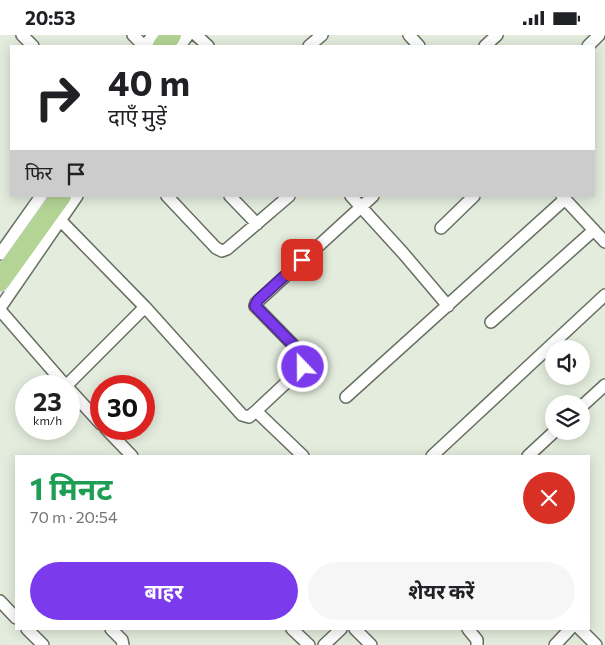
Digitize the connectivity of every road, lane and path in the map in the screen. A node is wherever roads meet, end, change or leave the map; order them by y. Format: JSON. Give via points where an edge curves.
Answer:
{"nodes":[{"id":1,"x":22,"y":35,"type":"edge"},
{"id":2,"x":133,"y":35,"type":"edge"},
{"id":3,"x":153,"y":35,"type":"edge"},
{"id":4,"x":196,"y":35,"type":"edge"},
{"id":5,"x":322,"y":35,"type":"edge"},
{"id":6,"x":409,"y":35,"type":"edge"},
{"id":7,"x":497,"y":35,"type":"edge"},
{"id":8,"x":32,"y":45,"type":"edge"},
{"id":9,"x":143,"y":45,"type":"edge"},
{"id":10,"x":145,"y":45,"type":"edge"},
{"id":11,"x":207,"y":45,"type":"edge"},
{"id":12,"x":310,"y":45,"type":"edge"},
{"id":13,"x":418,"y":45,"type":"edge"},
{"id":14,"x":486,"y":45,"type":"edge"},
{"id":15,"x":40,"y":197,"type":"edge"},
{"id":16,"x":60,"y":197,"type":"edge"},
{"id":17,"x":76,"y":197,"type":"edge"},
{"id":18,"x":168,"y":197,"type":"edge"},
{"id":19,"x":231,"y":197,"type":"edge"},
{"id":20,"x":288,"y":197,"type":"edge"},
{"id":21,"x":352,"y":197,"type":"edge"},
{"id":22,"x":371,"y":197,"type":"edge"},
{"id":23,"x":473,"y":197,"type":"edge"},
{"id":24,"x":563,"y":198,"type":"edge"},
{"id":25,"x":361,"y":207,"type":"junction"},
{"id":26,"x":61,"y":221,"type":"junction"},
{"id":27,"x":257,"y":224,"type":"junction"},
{"id":28,"x":441,"y":229,"type":"dead end"},
{"id":29,"x":594,"y":229,"type":"junction"},
{"id":30,"x":605,"y":242,"type":"edge"},
{"id":31,"x":0,"y":254,"type":"edge"},
{"id":32,"x":0,"y":281,"type":"edge"},
{"id":33,"x":605,"y":295,"type":"edge"},
{"id":34,"x":448,"y":306,"type":"junction"},
{"id":35,"x":145,"y":307,"type":"junction"},
{"id":36,"x":0,"y":309,"type":"edge"},
{"id":37,"x":491,"y":322,"type":"dead end"},
{"id":38,"x":57,"y":375,"type":"edge"},
{"id":39,"x":79,"y":375,"type":"edge"},
{"id":40,"x":605,"y":385,"type":"edge"},
{"id":41,"x":346,"y":397,"type":"dead end"},
{"id":42,"x":590,"y":399,"type":"edge"},
{"id":43,"x":80,"y":401,"type":"edge"},
{"id":44,"x":256,"y":411,"type":"junction"},
{"id":45,"x":90,"y":412,"type":"edge"},
{"id":46,"x":117,"y":440,"type":"edge"},
{"id":47,"x":545,"y":440,"type":"edge"},
{"id":48,"x":131,"y":455,"type":"edge"},
{"id":49,"x":303,"y":455,"type":"edge"},
{"id":50,"x":433,"y":455,"type":"edge"},
{"id":51,"x":529,"y":455,"type":"edge"},
{"id":52,"x":0,"y":601,"type":"edge"},
{"id":53,"x":15,"y":617,"type":"edge"},
{"id":54,"x":28,"y":630,"type":"edge"},
{"id":55,"x":112,"y":630,"type":"edge"},
{"id":56,"x":293,"y":630,"type":"edge"},
{"id":57,"x":340,"y":630,"type":"edge"},
{"id":58,"x":356,"y":630,"type":"edge"},
{"id":59,"x":469,"y":630,"type":"edge"},
{"id":60,"x":569,"y":630,"type":"edge"},
{"id":61,"x":581,"y":630,"type":"edge"},
{"id":62,"x":43,"y":645,"type":"edge"},
{"id":63,"x":123,"y":645,"type":"edge"},
{"id":64,"x":309,"y":645,"type":"edge"},
{"id":65,"x":324,"y":645,"type":"edge"},
{"id":66,"x":371,"y":645,"type":"edge"},
{"id":67,"x":477,"y":645,"type":"edge"},
{"id":68,"x":554,"y":645,"type":"edge"},
{"id":69,"x":596,"y":645,"type":"edge"}],
"edges":[{"from":1,"to":8,"type":"street"},
{"from":2,"to":9,"type":"street"},
{"from":3,"to":10,"type":"street"},
{"from":4,"to":11,"type":"street"},
{"from":5,"to":12,"type":"street"},
{"from":6,"to":13,"type":"street"},
{"from":7,"to":14,"type":"street"},
{"from":15,"to":31,"type":"street"},
{"from":16,"to":32,"type":"highway"},
{"from":17,"to":26,"type":"street"},
{"from":18,"to":27,"type":"street","via":[[222,251]]},
{"from":19,"to":27,"type":"street"},
{"from":20,"to":27,"type":"street"},
{"from":21,"to":25,"type":"street"},
{"from":22,"to":25,"type":"street"},
{"from":23,"to":28,"type":"street"},
{"from":24,"to":29,"type":"street"},
{"from":24,"to":34,"type":"street"},
{"from":25,"to":34,"type":"street"},
{"from":25,"to":44,"type":"street","via":[[256,303],[255,306],[304,356],[306,362]]},
{"from":26,"to":35,"type":"street"},
{"from":26,"to":36,"type":"street"},
{"from":29,"to":30,"type":"street"},
{"from":29,"to":37,"type":"street"},
{"from":33,"to":50,"type":"street"},
{"from":34,"to":41,"type":"street"},
{"from":35,"to":39,"type":"street"},
{"from":35,"to":44,"type":"street","via":[[242,415],[249,417]]},
{"from":36,"to":38,"type":"street"},
{"from":40,"to":42,"type":"street"},
{"from":43,"to":45,"type":"street"},
{"from":44,"to":49,"type":"street"},
{"from":46,"to":48,"type":"street"},
{"from":47,"to":51,"type":"street"},
{"from":52,"to":53,"type":"street"},
{"from":54,"to":62,"type":"street"},
{"from":55,"to":63,"type":"street"},
{"from":56,"to":64,"type":"street"},
{"from":57,"to":65,"type":"street"},
{"from":58,"to":66,"type":"street"},
{"from":59,"to":67,"type":"street"},
{"from":60,"to":68,"type":"street"},
{"from":61,"to":69,"type":"street"}]}
